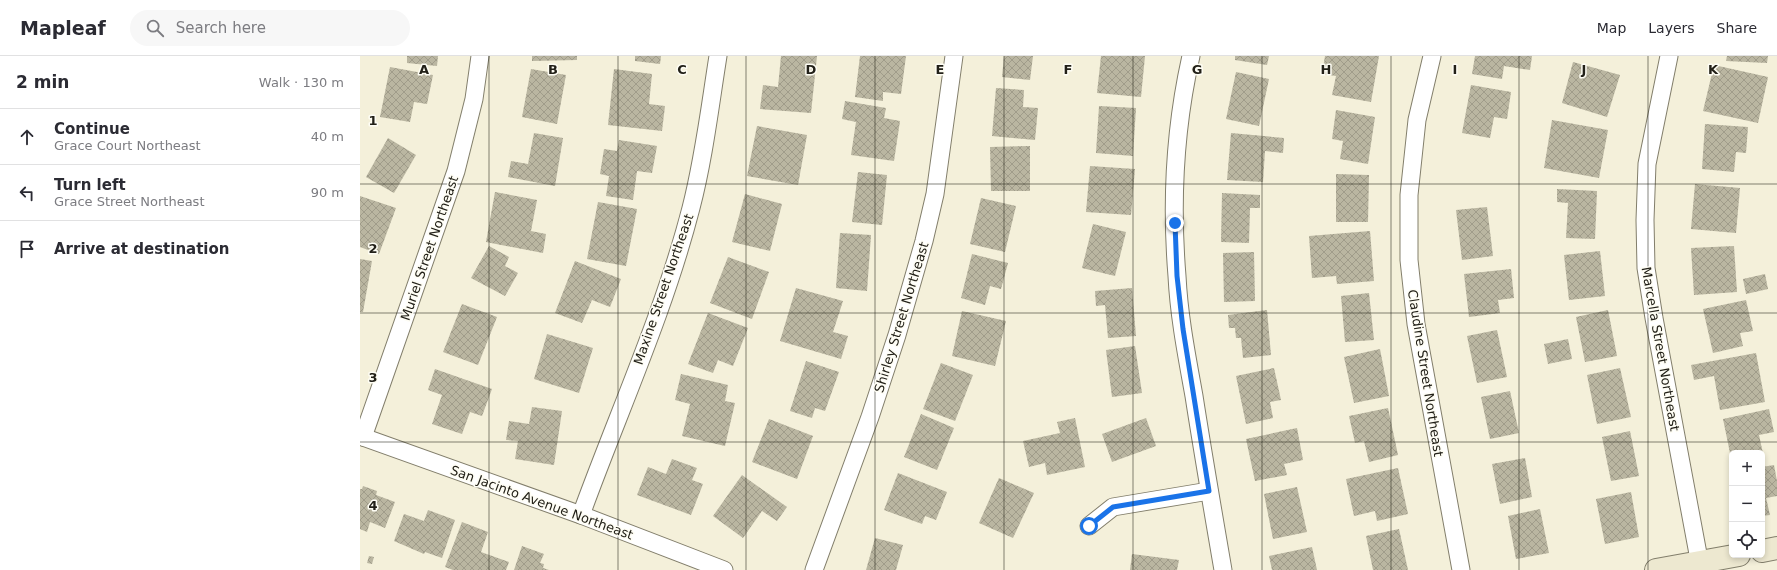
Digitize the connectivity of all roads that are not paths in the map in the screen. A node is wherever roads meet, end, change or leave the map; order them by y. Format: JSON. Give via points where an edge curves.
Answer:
{"nodes":[{"id":1,"x":480,"y":56,"type":"edge"},
{"id":2,"x":718,"y":56,"type":"edge"},
{"id":3,"x":954,"y":56,"type":"edge"},
{"id":4,"x":1191,"y":56,"type":"edge"},
{"id":5,"x":1432,"y":56,"type":"edge"},
{"id":6,"x":1669,"y":56,"type":"edge"},
{"id":7,"x":361,"y":436,"type":"edge"},
{"id":8,"x":1209,"y":491,"type":"junction"},
{"id":9,"x":581,"y":515,"type":"junction"},
{"id":10,"x":1089,"y":526,"type":"dead end"},
{"id":11,"x":1729,"y":558,"type":"edge"},
{"id":12,"x":1700,"y":566,"type":"edge"},
{"id":13,"x":724,"y":570,"type":"edge"},
{"id":14,"x":814,"y":570,"type":"edge"},
{"id":15,"x":1223,"y":570,"type":"edge"},
{"id":16,"x":1460,"y":570,"type":"edge"},
{"id":17,"x":1656,"y":570,"type":"edge"}],
"edges":[{"from":1,"to":7,"type":"street","name":"Muriel Street Northeast","via":[[474,99],[456,171]]},
{"from":2,"to":9,"type":"street","name":"Maxine Street Northeast","via":[[689,214],[668,286]]},
{"from":3,"to":14,"type":"street","name":"Shirley Street Northeast","via":[[935,194],[924,241],[870,417]]},
{"from":4,"to":8,"type":"street","via":[[1178,140],[1175,223],[1177,276]]},
{"from":5,"to":16,"type":"street","name":"Claudine Street Northeast","via":[[1417,120],[1409,195],[1409,260],[1416,324]]},
{"from":6,"to":12,"type":"street","name":"Marcella Street Northeast","via":[[1647,164],[1646,268]]},
{"from":7,"to":9,"type":"street","name":"San Jacinto Avenue Northeast"},
{"from":8,"to":10,"type":"street","via":[[1113,507]]},
{"from":8,"to":15,"type":"street"},
{"from":9,"to":13,"type":"street","name":"San Jacinto Avenue Northeast"},
{"from":11,"to":12,"type":"main road"},
{"from":12,"to":17,"type":"main road"}]}
